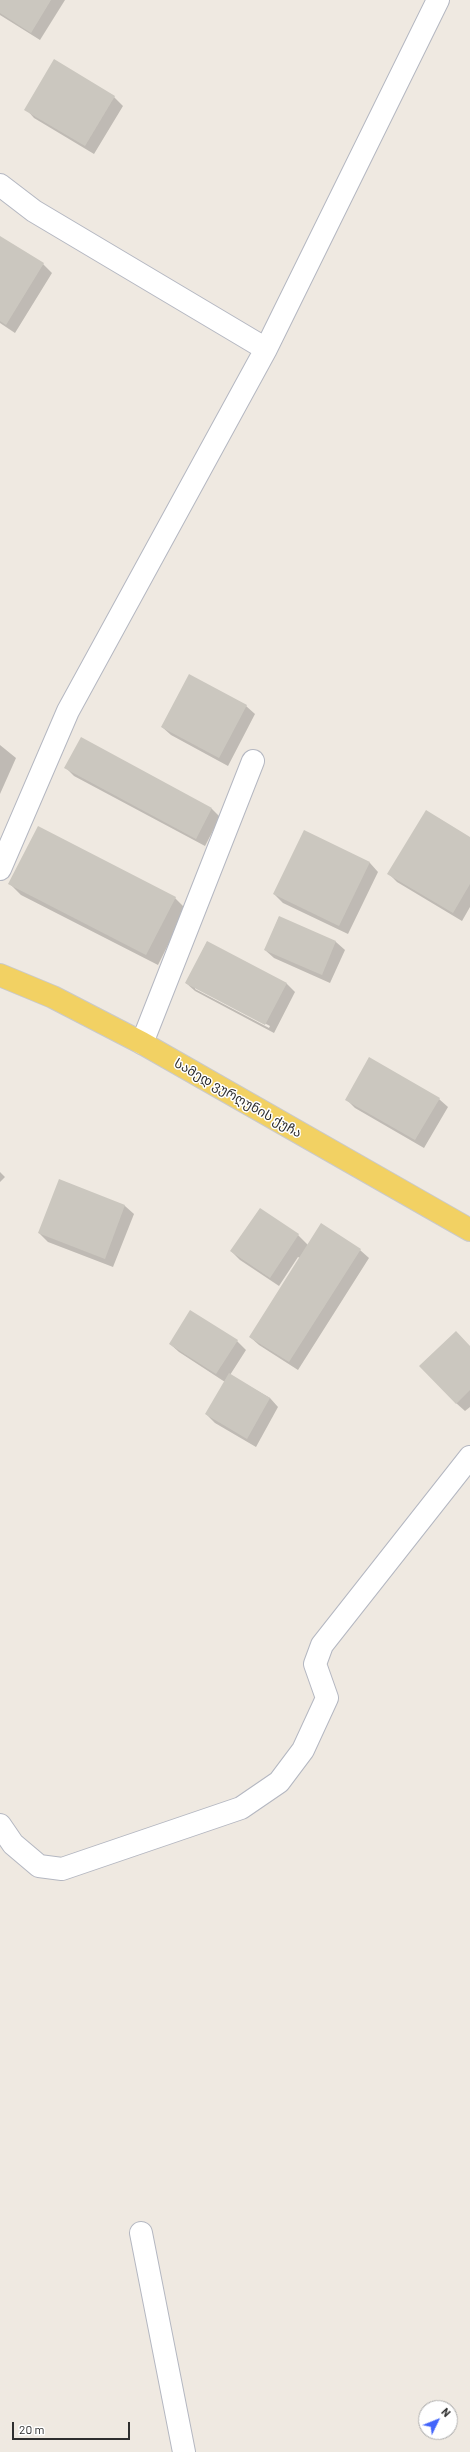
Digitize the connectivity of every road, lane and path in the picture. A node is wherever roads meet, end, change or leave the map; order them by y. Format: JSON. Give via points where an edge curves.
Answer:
{"nodes":[{"id":1,"x":438,"y":0,"type":"edge"},
{"id":2,"x":0,"y":185,"type":"edge"},
{"id":3,"x":266,"y":349,"type":"junction"},
{"id":4,"x":254,"y":761,"type":"dead end"},
{"id":5,"x":0,"y":869,"type":"edge"},
{"id":6,"x":0,"y":975,"type":"edge"},
{"id":7,"x":142,"y":1043,"type":"junction"},
{"id":8,"x":470,"y":1230,"type":"edge"},
{"id":9,"x":470,"y":1457,"type":"edge"},
{"id":10,"x":0,"y":1825,"type":"edge"},
{"id":11,"x":141,"y":2232,"type":"dead end"},
{"id":12,"x":184,"y":2452,"type":"edge"}],
"edges":[{"from":1,"to":3,"type":"street"},
{"from":2,"to":3,"type":"street","via":[[34,211]]},
{"from":3,"to":5,"type":"street","via":[[68,711]]},
{"from":4,"to":7,"type":"street"},
{"from":6,"to":7,"type":"main road","name":"სამედ ვურღუნის ქუჩა","via":[[53,997]]},
{"from":7,"to":8,"type":"main road","name":"სამედ ვურღუნის ქუჩა"},
{"from":9,"to":10,"type":"street","via":[[322,1645],[315,1664],[327,1698],[303,1750],[279,1782],[241,1808],[62,1869],[39,1866],[13,1844]]},
{"from":11,"to":12,"type":"street"}]}
